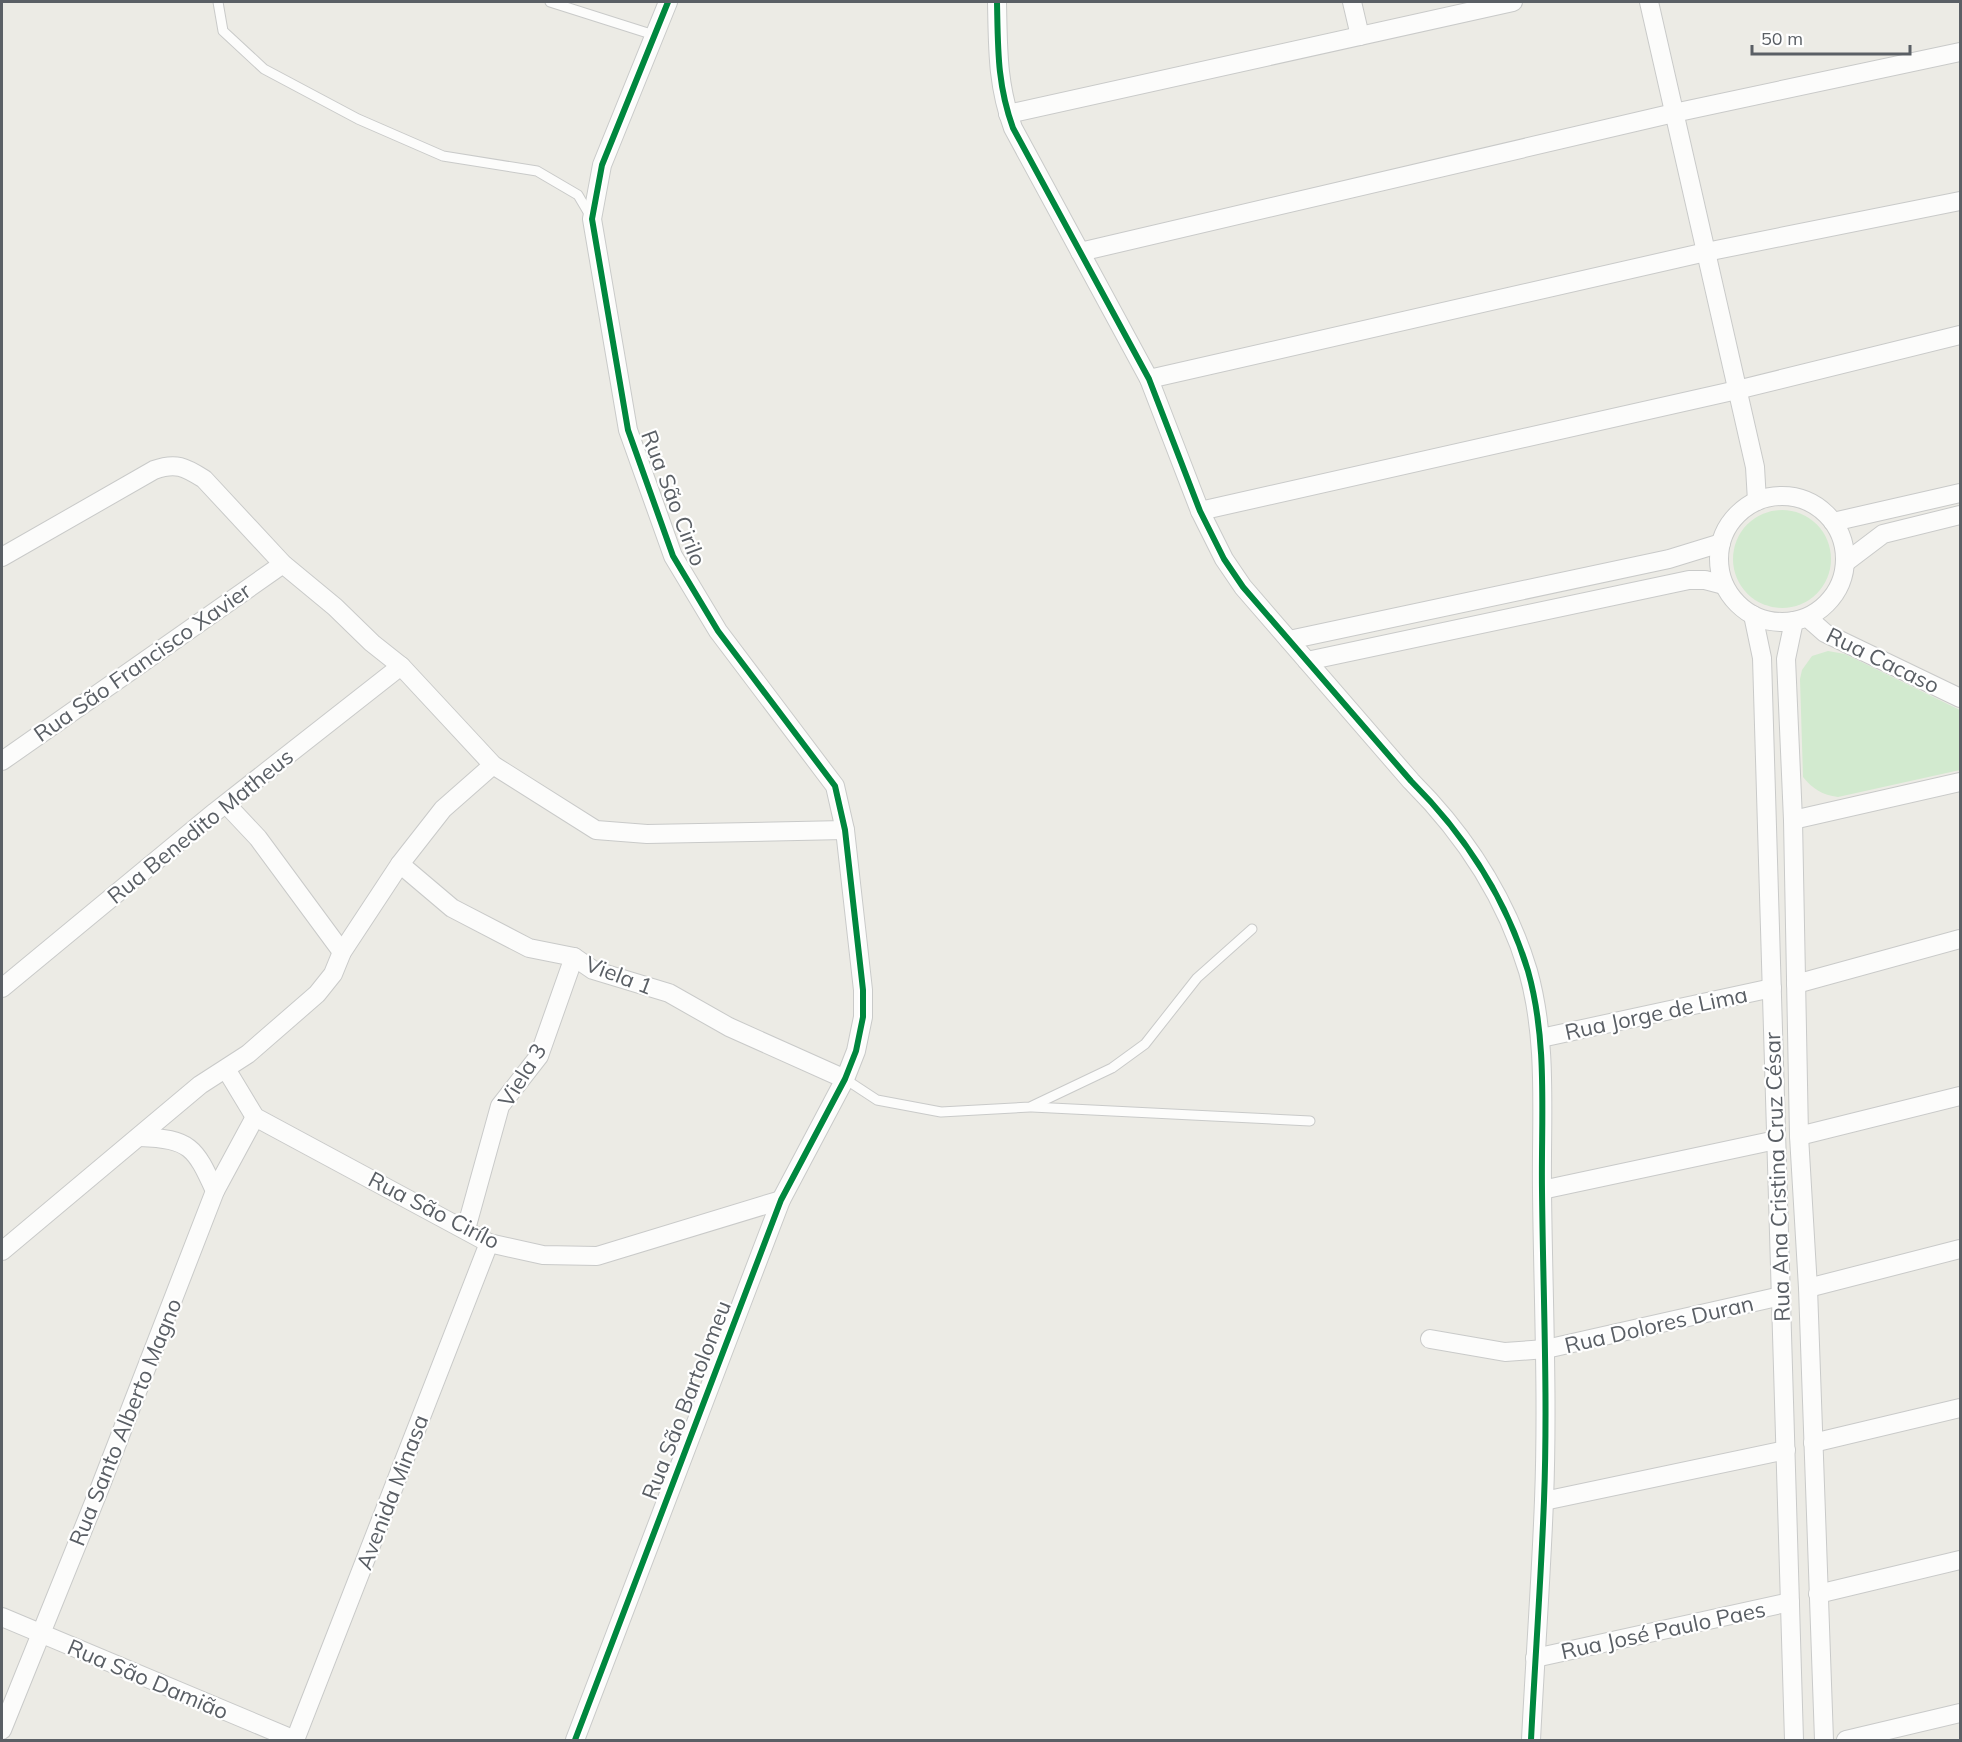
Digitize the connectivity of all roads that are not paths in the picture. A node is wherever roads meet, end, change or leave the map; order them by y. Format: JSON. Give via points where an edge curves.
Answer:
{"nodes":[{"id":1,"x":218,"y":2,"type":"edge"},
{"id":2,"x":550,"y":2,"type":"edge"},
{"id":3,"x":668,"y":2,"type":"edge"},
{"id":4,"x":997,"y":2,"type":"edge"},
{"id":5,"x":1352,"y":2,"type":"edge"},
{"id":6,"x":1506,"y":2,"type":"edge"},
{"id":7,"x":1649,"y":2,"type":"edge"},
{"id":8,"x":654,"y":35,"type":"junction"},
{"id":9,"x":1360,"y":36,"type":"junction"},
{"id":10,"x":1960,"y":52,"type":"edge"},
{"id":11,"x":1674,"y":113,"type":"junction"},
{"id":12,"x":1008,"y":114,"type":"junction"},
{"id":13,"x":1960,"y":201,"type":"edge"},
{"id":14,"x":592,"y":219,"type":"junction"},
{"id":15,"x":1080,"y":252,"type":"junction"},
{"id":16,"x":1706,"y":252,"type":"junction"},
{"id":17,"x":1960,"y":335,"type":"edge"},
{"id":18,"x":1149,"y":379,"type":"junction"},
{"id":19,"x":1737,"y":390,"type":"junction"},
{"id":20,"x":1960,"y":493,"type":"edge"},
{"id":21,"x":1757,"y":501,"type":"junction"},
{"id":22,"x":1200,"y":511,"type":"junction"},
{"id":23,"x":1960,"y":516,"type":"edge"},
{"id":24,"x":1833,"y":522,"type":"junction"},
{"id":25,"x":1721,"y":543,"type":"junction"},
{"id":26,"x":2,"y":557,"type":"edge"},
{"id":27,"x":1846,"y":562,"type":"junction"},
{"id":28,"x":283,"y":564,"type":"junction"},
{"id":29,"x":1724,"y":585,"type":"junction"},
{"id":30,"x":1753,"y":615,"type":"junction"},
{"id":31,"x":1801,"y":620,"type":"junction"},
{"id":32,"x":1289,"y":640,"type":"junction"},
{"id":33,"x":1307,"y":661,"type":"junction"},
{"id":34,"x":401,"y":666,"type":"junction"},
{"id":35,"x":1960,"y":698,"type":"edge"},
{"id":36,"x":2,"y":761,"type":"edge"},
{"id":37,"x":493,"y":765,"type":"junction"},
{"id":38,"x":1960,"y":782,"type":"edge"},
{"id":39,"x":226,"y":804,"type":"junction"},
{"id":40,"x":1793,"y":820,"type":"junction"},
{"id":41,"x":845,"y":830,"type":"junction"},
{"id":42,"x":400,"y":864,"type":"junction"},
{"id":43,"x":1252,"y":929,"type":"dead end"},
{"id":44,"x":1960,"y":939,"type":"edge"},
{"id":45,"x":342,"y":952,"type":"junction"},
{"id":46,"x":574,"y":957,"type":"junction"},
{"id":47,"x":1796,"y":984,"type":"junction"},
{"id":48,"x":2,"y":988,"type":"edge"},
{"id":49,"x":1772,"y":988,"type":"junction"},
{"id":50,"x":1541,"y":1038,"type":"junction"},
{"id":51,"x":226,"y":1069,"type":"junction"},
{"id":52,"x":845,"y":1079,"type":"junction"},
{"id":53,"x":1960,"y":1096,"type":"edge"},
{"id":54,"x":1030,"y":1107,"type":"junction"},
{"id":55,"x":255,"y":1117,"type":"junction"},
{"id":56,"x":1310,"y":1121,"type":"dead end"},
{"id":57,"x":1799,"y":1136,"type":"junction"},
{"id":58,"x":140,"y":1137,"type":"junction"},
{"id":59,"x":1776,"y":1140,"type":"junction"},
{"id":60,"x":1542,"y":1190,"type":"junction"},
{"id":61,"x":215,"y":1191,"type":"junction"},
{"id":62,"x":781,"y":1200,"type":"junction"},
{"id":63,"x":466,"y":1229,"type":"junction"},
{"id":64,"x":489,"y":1243,"type":"junction"},
{"id":65,"x":1960,"y":1249,"type":"edge"},
{"id":66,"x":2,"y":1251,"type":"edge"},
{"id":67,"x":1808,"y":1288,"type":"junction"},
{"id":68,"x":1781,"y":1296,"type":"junction"},
{"id":69,"x":1430,"y":1340,"type":"dead end"},
{"id":70,"x":1546,"y":1349,"type":"junction"},
{"id":71,"x":1960,"y":1408,"type":"edge"},
{"id":72,"x":1813,"y":1443,"type":"junction"},
{"id":73,"x":1786,"y":1450,"type":"junction"},
{"id":74,"x":1544,"y":1501,"type":"junction"},
{"id":75,"x":1960,"y":1560,"type":"edge"},
{"id":76,"x":1818,"y":1594,"type":"junction"},
{"id":77,"x":1790,"y":1602,"type":"junction"},
{"id":78,"x":2,"y":1617,"type":"edge"},
{"id":79,"x":40,"y":1634,"type":"junction"},
{"id":80,"x":1535,"y":1658,"type":"junction"},
{"id":81,"x":1960,"y":1713,"type":"edge"},
{"id":82,"x":2,"y":1730,"type":"edge"},
{"id":83,"x":295,"y":1740,"type":"edge"},
{"id":84,"x":575,"y":1740,"type":"edge"},
{"id":85,"x":1531,"y":1740,"type":"edge"},
{"id":86,"x":1794,"y":1740,"type":"edge"},
{"id":87,"x":1824,"y":1740,"type":"edge"},
{"id":88,"x":1846,"y":1740,"type":"edge"}],
"edges":[{"from":1,"to":14,"type":"lane","via":[[223,31],[264,69],[357,119],[443,156],[537,171],[578,195]]},
{"from":2,"to":8,"type":"lane"},
{"from":3,"to":8,"type":"street","name":"Rua São Cirilo"},
{"from":4,"to":12,"type":"street","via":[[998,68]]},
{"from":5,"to":9,"type":"street"},
{"from":6,"to":9,"type":"street"},
{"from":7,"to":11,"type":"street"},
{"from":8,"to":14,"type":"street","name":"Rua São Cirilo","via":[[602,165]]},
{"from":9,"to":12,"type":"street"},
{"from":10,"to":11,"type":"street"},
{"from":11,"to":15,"type":"street"},
{"from":11,"to":16,"type":"street"},
{"from":12,"to":15,"type":"street"},
{"from":13,"to":16,"type":"street"},
{"from":14,"to":41,"type":"street","name":"Rua São Cirilo","via":[[628,430],[673,556],[718,631],[835,786]]},
{"from":15,"to":18,"type":"street"},
{"from":16,"to":18,"type":"street"},
{"from":16,"to":19,"type":"street"},
{"from":17,"to":19,"type":"street"},
{"from":18,"to":22,"type":"street"},
{"from":19,"to":21,"type":"street","via":[[1755,467]]},
{"from":19,"to":22,"type":"street"},
{"from":20,"to":24,"type":"street"},
{"from":21,"to":24,"type":"street","via":[[1798,498],[1824,511]]},
{"from":21,"to":25,"type":"street","via":[[1734,518]]},
{"from":22,"to":32,"type":"street","via":[[1243,587]]},
{"from":23,"to":27,"type":"street","via":[[1895,529]]},
{"from":24,"to":27,"type":"street","via":[[1845,547]]},
{"from":25,"to":29,"type":"street"},
{"from":25,"to":32,"type":"street","via":[[1669,559]]},
{"from":26,"to":28,"type":"street","via":[[168,465],[188,469],[204,479]]},
{"from":27,"to":31,"type":"street","via":[[1839,589]]},
{"from":28,"to":34,"type":"street"},
{"from":28,"to":36,"type":"street","name":"Rua São Francisco Xavier"},
{"from":29,"to":30,"type":"street","via":[[1736,602]]},
{"from":29,"to":33,"type":"street","via":[[1689,580]]},
{"from":30,"to":31,"type":"street","via":[[1780,622]]},
{"from":30,"to":49,"type":"street","name":"Rua Ana Cristina Cruz César","via":[[1762,658]]},
{"from":31,"to":35,"type":"street","name":"Rua Cacaso"},
{"from":31,"to":40,"type":"street","name":"Rua Ana Cristina Cruz César","via":[[1786,659]]},
{"from":32,"to":33,"type":"street"},
{"from":33,"to":50,"type":"street","via":[[1440,811],[1482,869],[1520,948]]},
{"from":34,"to":37,"type":"street"},
{"from":34,"to":39,"type":"street","name":"Rua Benedito Matheus"},
{"from":37,"to":41,"type":"street","via":[[596,830],[647,834]]},
{"from":37,"to":42,"type":"street","via":[[443,809]]},
{"from":38,"to":40,"type":"street"},
{"from":39,"to":45,"type":"street","via":[[258,838]]},
{"from":39,"to":48,"type":"street","name":"Rua Benedito Matheus"},
{"from":40,"to":47,"type":"street","name":"Rua Ana Cristina Cruz César"},
{"from":41,"to":52,"type":"street","name":"Rua São Cirilo","via":[[863,1017]]},
{"from":42,"to":45,"type":"street"},
{"from":42,"to":46,"type":"street","name":"Viela 1","via":[[452,908],[529,948]]},
{"from":43,"to":54,"type":"lane","via":[[1197,978],[1145,1044],[1112,1068]]},
{"from":44,"to":47,"type":"street"},
{"from":45,"to":51,"type":"street","via":[[333,974],[317,994]]},
{"from":46,"to":52,"type":"street","name":"Viela 1","via":[[593,970],[669,993],[729,1027]]},
{"from":46,"to":63,"type":"street","name":"Viela 3","via":[[539,1056],[500,1106]]},
{"from":47,"to":57,"type":"street","name":"Rua Ana Cristina Cruz César"},
{"from":49,"to":50,"type":"street","name":"Rua Jorge de Lima"},
{"from":49,"to":59,"type":"street","name":"Rua Ana Cristina Cruz César"},
{"from":50,"to":60,"type":"street"},
{"from":51,"to":55,"type":"street"},
{"from":51,"to":58,"type":"street","via":[[200,1085]]},
{"from":52,"to":54,"type":"lane","via":[[877,1100],[941,1112]]},
{"from":52,"to":62,"type":"street","name":"Rua São Bartolomeu"},
{"from":53,"to":57,"type":"street"},
{"from":54,"to":56,"type":"lane"},
{"from":55,"to":61,"type":"street","name":"Rua Santo Alberto Magno"},
{"from":55,"to":63,"type":"street","name":"Rua São Cirílo"},
{"from":57,"to":67,"type":"street","name":"Rua Ana Cristina Cruz César"},
{"from":58,"to":61,"type":"street","via":[[184,1144],[201,1159]]},
{"from":58,"to":66,"type":"street"},
{"from":59,"to":60,"type":"street"},
{"from":59,"to":68,"type":"street","name":"Rua Ana Cristina Cruz César"},
{"from":60,"to":70,"type":"street"},
{"from":61,"to":79,"type":"street","name":"Rua Santo Alberto Magno"},
{"from":62,"to":64,"type":"street","name":"Rua São Cirílo","via":[[597,1257],[543,1255]]},
{"from":62,"to":84,"type":"street","name":"Rua São Bartolomeu"},
{"from":63,"to":64,"type":"street","name":"Rua São Cirílo"},
{"from":64,"to":83,"type":"street","name":"Avenida Minasa"},
{"from":65,"to":67,"type":"street"},
{"from":67,"to":72,"type":"street","name":"Rua Ana Cristina Cruz César"},
{"from":68,"to":70,"type":"street","name":"Rua Dolores Duran"},
{"from":68,"to":73,"type":"street","name":"Rua Ana Cristina Cruz César"},
{"from":69,"to":70,"type":"street","name":"Rua Dolores Duran","via":[[1505,1352]]},
{"from":70,"to":74,"type":"street"},
{"from":71,"to":72,"type":"street"},
{"from":72,"to":76,"type":"street","name":"Rua Ana Cristina Cruz César"},
{"from":73,"to":74,"type":"street"},
{"from":73,"to":77,"type":"street","name":"Rua Ana Cristina Cruz César"},
{"from":74,"to":80,"type":"street"},
{"from":75,"to":76,"type":"street"},
{"from":76,"to":87,"type":"street","name":"Rua Ana Cristina Cruz César"},
{"from":77,"to":80,"type":"street","name":"Rua José Paulo Paes"},
{"from":77,"to":86,"type":"street","name":"Rua Ana Cristina Cruz César"},
{"from":78,"to":79,"type":"street","name":"Rua São Damião"},
{"from":79,"to":82,"type":"street","name":"Rua Santo Alberto Magno"},
{"from":79,"to":83,"type":"street","name":"Rua São Damião"},
{"from":80,"to":85,"type":"street"},
{"from":81,"to":88,"type":"street"}]}
